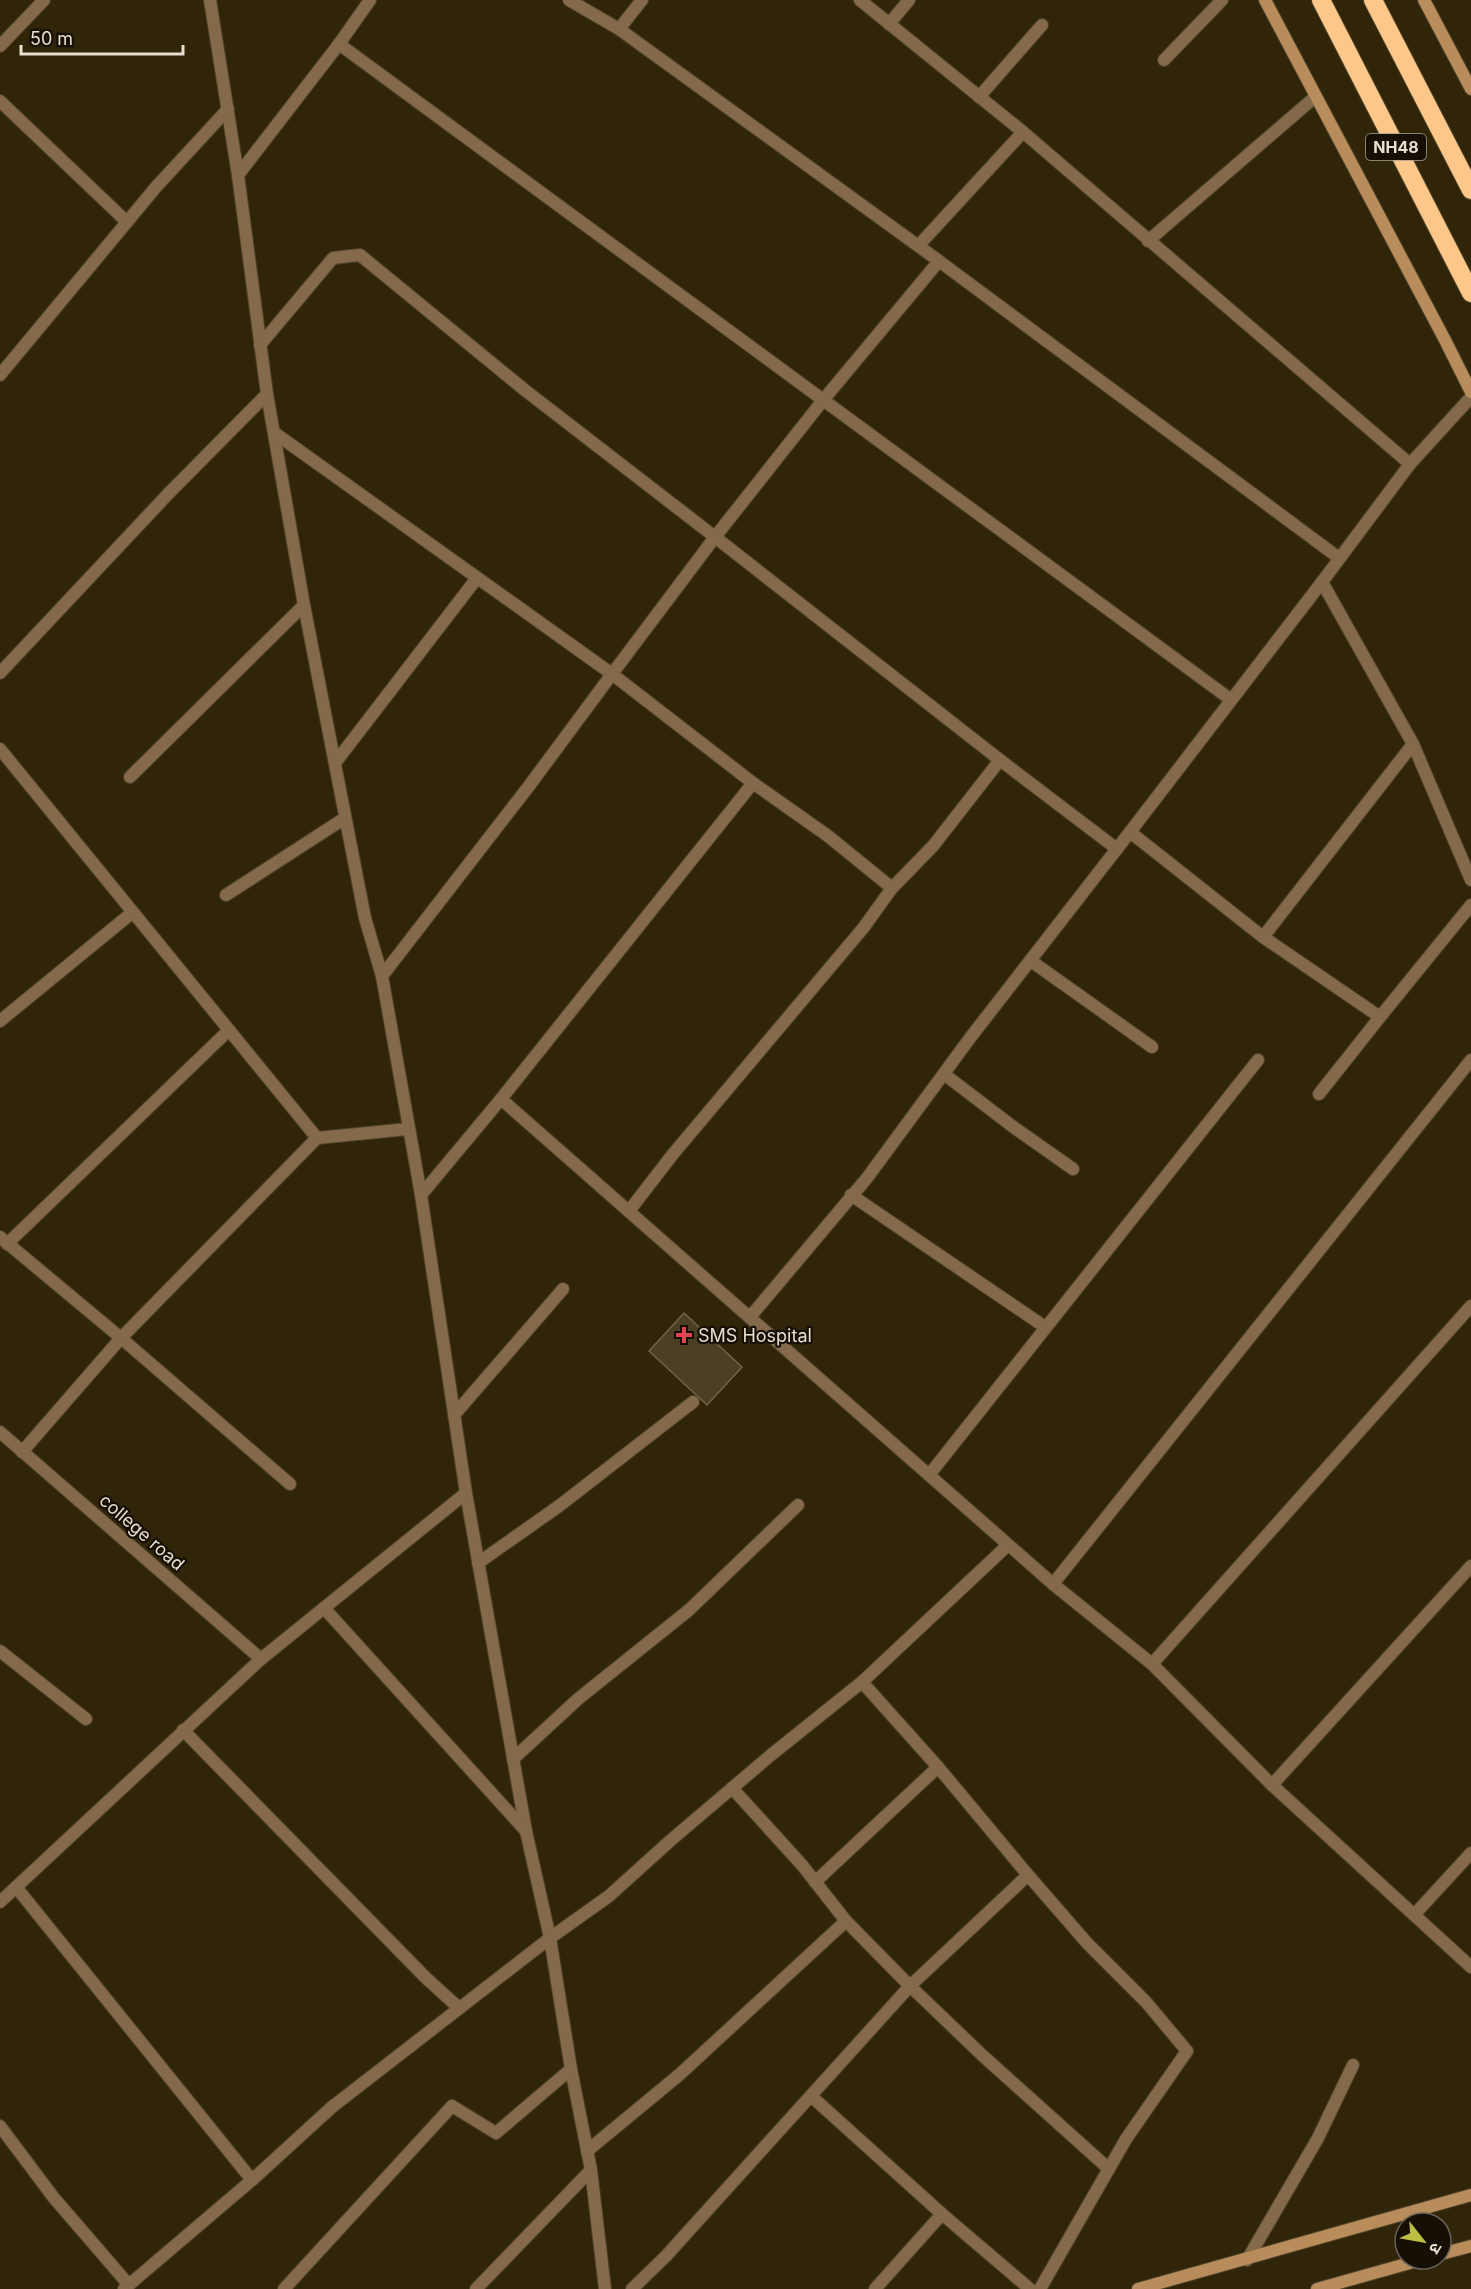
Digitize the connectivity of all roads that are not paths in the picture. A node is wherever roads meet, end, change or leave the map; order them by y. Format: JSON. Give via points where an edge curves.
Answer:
{"nodes":[{"id":1,"x":44,"y":0,"type":"edge"},
{"id":2,"x":210,"y":0,"type":"edge"},
{"id":3,"x":370,"y":0,"type":"edge"},
{"id":4,"x":568,"y":0,"type":"edge"},
{"id":5,"x":642,"y":0,"type":"edge"},
{"id":6,"x":860,"y":0,"type":"edge"},
{"id":7,"x":909,"y":0,"type":"edge"},
{"id":8,"x":1222,"y":0,"type":"edge"},
{"id":9,"x":1265,"y":0,"type":"edge"},
{"id":10,"x":1321,"y":0,"type":"edge"},
{"id":11,"x":1373,"y":0,"type":"edge"},
{"id":12,"x":1424,"y":0,"type":"edge"},
{"id":13,"x":889,"y":24,"type":"junction"},
{"id":14,"x":1042,"y":25,"type":"dead end"},
{"id":15,"x":620,"y":29,"type":"junction"},
{"id":16,"x":339,"y":44,"type":"junction"},
{"id":17,"x":0,"y":46,"type":"edge"},
{"id":18,"x":1164,"y":60,"type":"dead end"},
{"id":19,"x":1471,"y":89,"type":"edge"},
{"id":20,"x":979,"y":97,"type":"junction"},
{"id":21,"x":1315,"y":97,"type":"junction"},
{"id":22,"x":0,"y":101,"type":"edge"},
{"id":23,"x":228,"y":109,"type":"junction"},
{"id":24,"x":1023,"y":132,"type":"junction"},
{"id":25,"x":238,"y":175,"type":"junction"},
{"id":26,"x":1471,"y":190,"type":"edge"},
{"id":27,"x":127,"y":222,"type":"junction"},
{"id":28,"x":1148,"y":241,"type":"junction"},
{"id":29,"x":919,"y":245,"type":"junction"},
{"id":30,"x":939,"y":261,"type":"junction"},
{"id":31,"x":1471,"y":293,"type":"edge"},
{"id":32,"x":260,"y":345,"type":"junction"},
{"id":33,"x":0,"y":375,"type":"edge"},
{"id":34,"x":1471,"y":392,"type":"edge"},
{"id":35,"x":267,"y":394,"type":"junction"},
{"id":36,"x":1471,"y":397,"type":"edge"},
{"id":37,"x":824,"y":399,"type":"junction"},
{"id":38,"x":276,"y":434,"type":"junction"},
{"id":39,"x":1410,"y":464,"type":"junction"},
{"id":40,"x":716,"y":537,"type":"junction"},
{"id":41,"x":1339,"y":558,"type":"junction"},
{"id":42,"x":477,"y":578,"type":"junction"},
{"id":43,"x":1322,"y":582,"type":"junction"},
{"id":44,"x":304,"y":605,"type":"junction"},
{"id":45,"x":0,"y":673,"type":"edge"},
{"id":46,"x":612,"y":674,"type":"junction"},
{"id":47,"x":1230,"y":699,"type":"junction"},
{"id":48,"x":1413,"y":744,"type":"junction"},
{"id":49,"x":0,"y":749,"type":"edge"},
{"id":50,"x":1000,"y":760,"type":"junction"},
{"id":51,"x":334,"y":763,"type":"junction"},
{"id":52,"x":130,"y":777,"type":"dead end"},
{"id":53,"x":753,"y":783,"type":"junction"},
{"id":54,"x":345,"y":818,"type":"junction"},
{"id":55,"x":1130,"y":832,"type":"junction"},
{"id":56,"x":1117,"y":849,"type":"junction"},
{"id":57,"x":1471,"y":880,"type":"edge"},
{"id":58,"x":892,"y":888,"type":"junction"},
{"id":59,"x":226,"y":895,"type":"dead end"},
{"id":60,"x":1471,"y":905,"type":"edge"},
{"id":61,"x":133,"y":912,"type":"junction"},
{"id":62,"x":1263,"y":937,"type":"junction"},
{"id":63,"x":1030,"y":961,"type":"junction"},
{"id":64,"x":382,"y":976,"type":"junction"},
{"id":65,"x":1380,"y":1017,"type":"junction"},
{"id":66,"x":0,"y":1021,"type":"edge"},
{"id":67,"x":229,"y":1030,"type":"junction"},
{"id":68,"x":1152,"y":1047,"type":"dead end"},
{"id":69,"x":1258,"y":1060,"type":"dead end"},
{"id":70,"x":1471,"y":1060,"type":"edge"},
{"id":71,"x":944,"y":1074,"type":"junction"},
{"id":72,"x":1319,"y":1094,"type":"dead end"},
{"id":73,"x":501,"y":1099,"type":"junction"},
{"id":74,"x":408,"y":1129,"type":"junction"},
{"id":75,"x":317,"y":1138,"type":"junction"},
{"id":76,"x":1073,"y":1169,"type":"dead end"},
{"id":77,"x":421,"y":1195,"type":"junction"},
{"id":78,"x":851,"y":1195,"type":"junction"},
{"id":79,"x":629,"y":1211,"type":"junction"},
{"id":80,"x":4,"y":1241,"type":"edge"},
{"id":81,"x":563,"y":1289,"type":"dead end"},
{"id":82,"x":1471,"y":1306,"type":"edge"},
{"id":83,"x":750,"y":1317,"type":"junction"},
{"id":84,"x":1046,"y":1327,"type":"junction"},
{"id":85,"x":121,"y":1338,"type":"junction"},
{"id":86,"x":693,"y":1402,"type":"dead end"},
{"id":87,"x":454,"y":1415,"type":"junction"},
{"id":88,"x":0,"y":1432,"type":"edge"},
{"id":89,"x":22,"y":1452,"type":"junction"},
{"id":90,"x":928,"y":1475,"type":"junction"},
{"id":91,"x":290,"y":1484,"type":"dead end"},
{"id":92,"x":466,"y":1493,"type":"junction"},
{"id":93,"x":798,"y":1505,"type":"dead end"},
{"id":94,"x":1008,"y":1545,"type":"junction"},
{"id":95,"x":478,"y":1563,"type":"junction"},
{"id":96,"x":1471,"y":1566,"type":"edge"},
{"id":97,"x":1053,"y":1584,"type":"junction"},
{"id":98,"x":324,"y":1608,"type":"junction"},
{"id":99,"x":0,"y":1651,"type":"edge"},
{"id":100,"x":261,"y":1659,"type":"junction"},
{"id":101,"x":1152,"y":1664,"type":"junction"},
{"id":102,"x":862,"y":1682,"type":"junction"},
{"id":103,"x":86,"y":1719,"type":"dead end"},
{"id":104,"x":183,"y":1730,"type":"junction"},
{"id":105,"x":513,"y":1759,"type":"junction"},
{"id":106,"x":938,"y":1767,"type":"junction"},
{"id":107,"x":1272,"y":1785,"type":"junction"},
{"id":108,"x":732,"y":1788,"type":"junction"},
{"id":109,"x":526,"y":1831,"type":"junction"},
{"id":110,"x":1471,"y":1853,"type":"edge"},
{"id":111,"x":1028,"y":1875,"type":"junction"},
{"id":112,"x":815,"y":1882,"type":"junction"},
{"id":113,"x":16,"y":1887,"type":"junction"},
{"id":114,"x":0,"y":1902,"type":"edge"},
{"id":115,"x":1414,"y":1915,"type":"junction"},
{"id":116,"x":846,"y":1922,"type":"junction"},
{"id":117,"x":550,"y":1938,"type":"junction"},
{"id":118,"x":1471,"y":1966,"type":"edge"},
{"id":119,"x":910,"y":1986,"type":"junction"},
{"id":120,"x":459,"y":2008,"type":"junction"},
{"id":121,"x":1353,"y":2065,"type":"dead end"},
{"id":122,"x":571,"y":2069,"type":"junction"},
{"id":123,"x":811,"y":2097,"type":"junction"},
{"id":124,"x":0,"y":2126,"type":"edge"},
{"id":125,"x":587,"y":2151,"type":"junction"},
{"id":126,"x":1109,"y":2169,"type":"junction"},
{"id":127,"x":591,"y":2170,"type":"junction"},
{"id":128,"x":252,"y":2180,"type":"junction"},
{"id":129,"x":1471,"y":2195,"type":"edge"},
{"id":130,"x":942,"y":2214,"type":"junction"},
{"id":131,"x":1471,"y":2246,"type":"edge"},
{"id":132,"x":1453,"y":2251,"type":"edge"},
{"id":133,"x":1247,"y":2260,"type":"junction"},
{"id":134,"x":1393,"y":2268,"type":"edge"},
{"id":135,"x":126,"y":2287,"type":"edge"},
{"id":136,"x":284,"y":2289,"type":"edge"},
{"id":137,"x":476,"y":2289,"type":"edge"},
{"id":138,"x":605,"y":2289,"type":"edge"},
{"id":139,"x":632,"y":2289,"type":"edge"},
{"id":140,"x":875,"y":2289,"type":"edge"},
{"id":141,"x":1029,"y":2289,"type":"edge"},
{"id":142,"x":1040,"y":2289,"type":"edge"},
{"id":143,"x":1138,"y":2289,"type":"edge"},
{"id":144,"x":1317,"y":2289,"type":"edge"}],
"edges":[{"from":1,"to":17,"type":"street"},
{"from":2,"to":23,"type":"street"},
{"from":3,"to":16,"type":"street"},
{"from":4,"to":15,"type":"street"},
{"from":5,"to":15,"type":"street"},
{"from":6,"to":13,"type":"street"},
{"from":7,"to":13,"type":"street"},
{"from":8,"to":18,"type":"street"},
{"from":9,"to":21,"type":"main road"},
{"from":10,"to":31,"type":"highway","number":"NH48"},
{"from":11,"to":26,"type":"highway","number":"NH48"},
{"from":12,"to":19,"type":"main road"},
{"from":13,"to":20,"type":"street"},
{"from":14,"to":20,"type":"street"},
{"from":15,"to":29,"type":"street"},
{"from":16,"to":25,"type":"street"},
{"from":16,"to":37,"type":"street"},
{"from":20,"to":24,"type":"street"},
{"from":21,"to":28,"type":"street"},
{"from":21,"to":34,"type":"main road"},
{"from":22,"to":27,"type":"street"},
{"from":23,"to":25,"type":"street"},
{"from":23,"to":27,"type":"street"},
{"from":24,"to":28,"type":"street"},
{"from":24,"to":29,"type":"street"},
{"from":25,"to":32,"type":"street"},
{"from":27,"to":33,"type":"street"},
{"from":28,"to":39,"type":"street"},
{"from":29,"to":30,"type":"street"},
{"from":30,"to":37,"type":"street"},
{"from":30,"to":41,"type":"street"},
{"from":32,"to":35,"type":"street"},
{"from":32,"to":40,"type":"street","via":[[333,258],[360,255],[526,391]]},
{"from":35,"to":38,"type":"street"},
{"from":35,"to":45,"type":"street"},
{"from":36,"to":39,"type":"street"},
{"from":37,"to":40,"type":"street"},
{"from":37,"to":47,"type":"street"},
{"from":38,"to":42,"type":"street"},
{"from":38,"to":44,"type":"street"},
{"from":39,"to":41,"type":"street"},
{"from":40,"to":46,"type":"street"},
{"from":40,"to":50,"type":"street"},
{"from":41,"to":43,"type":"street"},
{"from":42,"to":46,"type":"street"},
{"from":42,"to":51,"type":"street"},
{"from":43,"to":47,"type":"street"},
{"from":43,"to":48,"type":"street"},
{"from":44,"to":51,"type":"street"},
{"from":44,"to":52,"type":"street"},
{"from":46,"to":53,"type":"street"},
{"from":46,"to":64,"type":"street"},
{"from":47,"to":55,"type":"street"},
{"from":48,"to":57,"type":"street"},
{"from":48,"to":62,"type":"street"},
{"from":49,"to":61,"type":"street"},
{"from":50,"to":56,"type":"street"},
{"from":50,"to":58,"type":"street","via":[[933,846]]},
{"from":51,"to":54,"type":"street"},
{"from":53,"to":58,"type":"street"},
{"from":53,"to":73,"type":"street"},
{"from":54,"to":59,"type":"street"},
{"from":54,"to":64,"type":"street","via":[[365,918]]},
{"from":55,"to":56,"type":"street"},
{"from":55,"to":62,"type":"street"},
{"from":56,"to":63,"type":"street"},
{"from":58,"to":79,"type":"street"},
{"from":60,"to":65,"type":"street"},
{"from":61,"to":66,"type":"street"},
{"from":61,"to":67,"type":"street"},
{"from":62,"to":65,"type":"street"},
{"from":63,"to":68,"type":"street"},
{"from":63,"to":71,"type":"street"},
{"from":64,"to":74,"type":"street"},
{"from":65,"to":72,"type":"street"},
{"from":67,"to":75,"type":"street"},
{"from":67,"to":80,"type":"street"},
{"from":69,"to":84,"type":"street"},
{"from":70,"to":97,"type":"street"},
{"from":71,"to":76,"type":"street"},
{"from":71,"to":78,"type":"street"},
{"from":73,"to":77,"type":"street"},
{"from":73,"to":79,"type":"street"},
{"from":74,"to":75,"type":"street"},
{"from":74,"to":77,"type":"street"},
{"from":75,"to":85,"type":"street"},
{"from":77,"to":87,"type":"street"},
{"from":78,"to":83,"type":"street"},
{"from":78,"to":84,"type":"street"},
{"from":79,"to":83,"type":"street"},
{"from":80,"to":85,"type":"street"},
{"from":81,"to":87,"type":"street"},
{"from":82,"to":101,"type":"street"},
{"from":83,"to":90,"type":"street"},
{"from":84,"to":90,"type":"street"},
{"from":85,"to":89,"type":"street"},
{"from":85,"to":91,"type":"street"},
{"from":86,"to":95,"type":"street"},
{"from":87,"to":92,"type":"street"},
{"from":88,"to":89,"type":"street","name":"college road"},
{"from":89,"to":100,"type":"street","name":"college road"},
{"from":90,"to":94,"type":"street"},
{"from":92,"to":95,"type":"street"},
{"from":92,"to":98,"type":"street"},
{"from":93,"to":105,"type":"street","via":[[689,1610],[578,1699]]},
{"from":94,"to":97,"type":"street"},
{"from":94,"to":102,"type":"street"},
{"from":95,"to":105,"type":"street"},
{"from":96,"to":107,"type":"street"},
{"from":97,"to":101,"type":"street"},
{"from":98,"to":100,"type":"street"},
{"from":98,"to":109,"type":"street"},
{"from":99,"to":103,"type":"street"},
{"from":100,"to":104,"type":"street"},
{"from":101,"to":107,"type":"street"},
{"from":102,"to":106,"type":"street"},
{"from":102,"to":108,"type":"street"},
{"from":104,"to":113,"type":"street"},
{"from":104,"to":120,"type":"street"},
{"from":105,"to":109,"type":"street"},
{"from":106,"to":111,"type":"street"},
{"from":106,"to":112,"type":"street"},
{"from":107,"to":115,"type":"street"},
{"from":108,"to":112,"type":"street"},
{"from":108,"to":117,"type":"street","via":[[609,1896]]},
{"from":109,"to":117,"type":"street"},
{"from":110,"to":115,"type":"street"},
{"from":111,"to":119,"type":"street"},
{"from":111,"to":126,"type":"street","via":[[1186,2051]]},
{"from":112,"to":116,"type":"street"},
{"from":113,"to":114,"type":"street"},
{"from":113,"to":128,"type":"street"},
{"from":115,"to":118,"type":"street"},
{"from":116,"to":119,"type":"street"},
{"from":116,"to":125,"type":"street","via":[[679,2075]]},
{"from":117,"to":120,"type":"street"},
{"from":117,"to":122,"type":"street"},
{"from":119,"to":123,"type":"street"},
{"from":119,"to":126,"type":"street"},
{"from":120,"to":128,"type":"street","via":[[332,2107]]},
{"from":121,"to":133,"type":"street","via":[[1318,2138]]},
{"from":122,"to":125,"type":"street"},
{"from":122,"to":136,"type":"street","via":[[496,2133],[452,2106]]},
{"from":123,"to":130,"type":"street"},
{"from":123,"to":139,"type":"street"},
{"from":124,"to":135,"type":"street"},
{"from":125,"to":127,"type":"street"},
{"from":126,"to":142,"type":"street"},
{"from":127,"to":137,"type":"street"},
{"from":127,"to":138,"type":"street"},
{"from":128,"to":135,"type":"street"},
{"from":129,"to":133,"type":"main road"},
{"from":130,"to":140,"type":"street"},
{"from":130,"to":141,"type":"street"},
{"from":131,"to":132,"type":"main road"},
{"from":133,"to":143,"type":"main road"},
{"from":134,"to":144,"type":"main road"}]}
